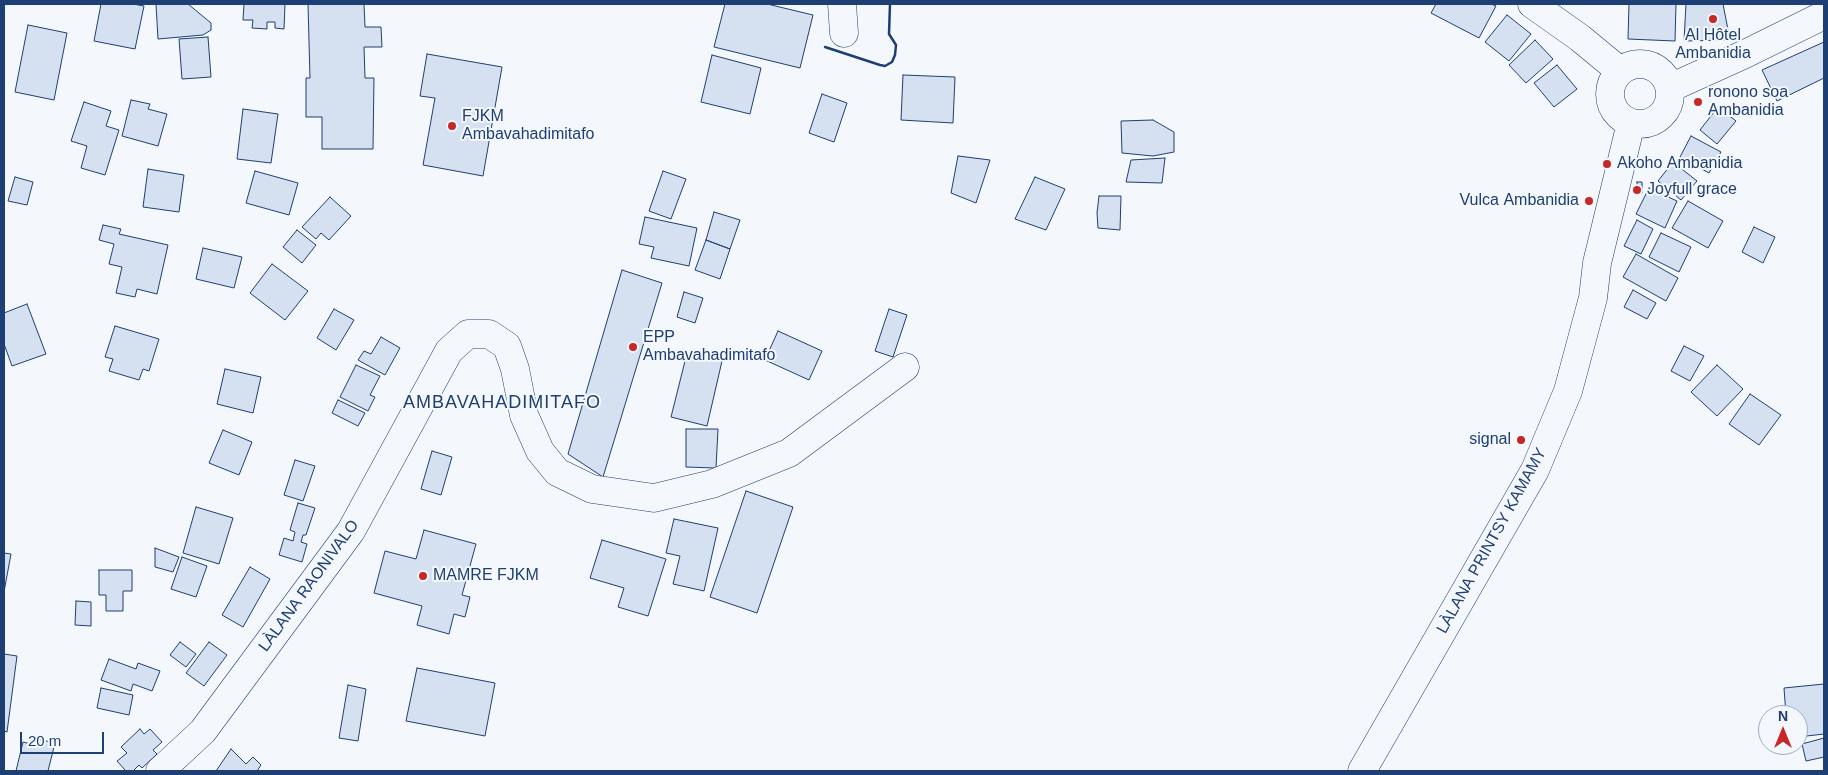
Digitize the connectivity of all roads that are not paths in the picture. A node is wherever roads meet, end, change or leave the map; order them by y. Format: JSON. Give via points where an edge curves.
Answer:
{"nodes":[{"id":1,"x":842,"y":4,"type":"edge"},
{"id":2,"x":1532,"y":4,"type":"edge"},
{"id":3,"x":1824,"y":15,"type":"edge"},
{"id":4,"x":844,"y":32,"type":"dead end"},
{"id":5,"x":1620,"y":71,"type":"junction"},
{"id":6,"x":1670,"y":88,"type":"junction"},
{"id":7,"x":1631,"y":123,"type":"junction"},
{"id":8,"x":905,"y":367,"type":"dead end"},
{"id":9,"x":160,"y":771,"type":"edge"},
{"id":10,"x":1362,"y":771,"type":"edge"}],
"edges":[{"from":1,"to":4,"type":"street"},
{"from":2,"to":5,"type":"street"},
{"from":3,"to":6,"type":"street"},
{"from":5,"to":6,"type":"street","via":[[1642,63],[1653,66],[1664,75]]},
{"from":5,"to":7,"type":"street","via":[[1613,79],[1611,104],[1616,113]]},
{"from":6,"to":7,"type":"street","via":[[1663,114],[1652,122]]},
{"from":7,"to":10,"type":"street","name":"LÀLANA PRINTSY KAMAMY","via":[[1597,263],[1593,298],[1564,400],[1535,470]]},
{"from":8,"to":9,"type":"street","name":"LÀLANA RAONIVALO","via":[[789,453],[712,484],[654,498],[592,489],[557,472],[540,451],[524,415],[507,346],[489,334],[468,334],[449,351],[351,531],[203,731]]}]}
